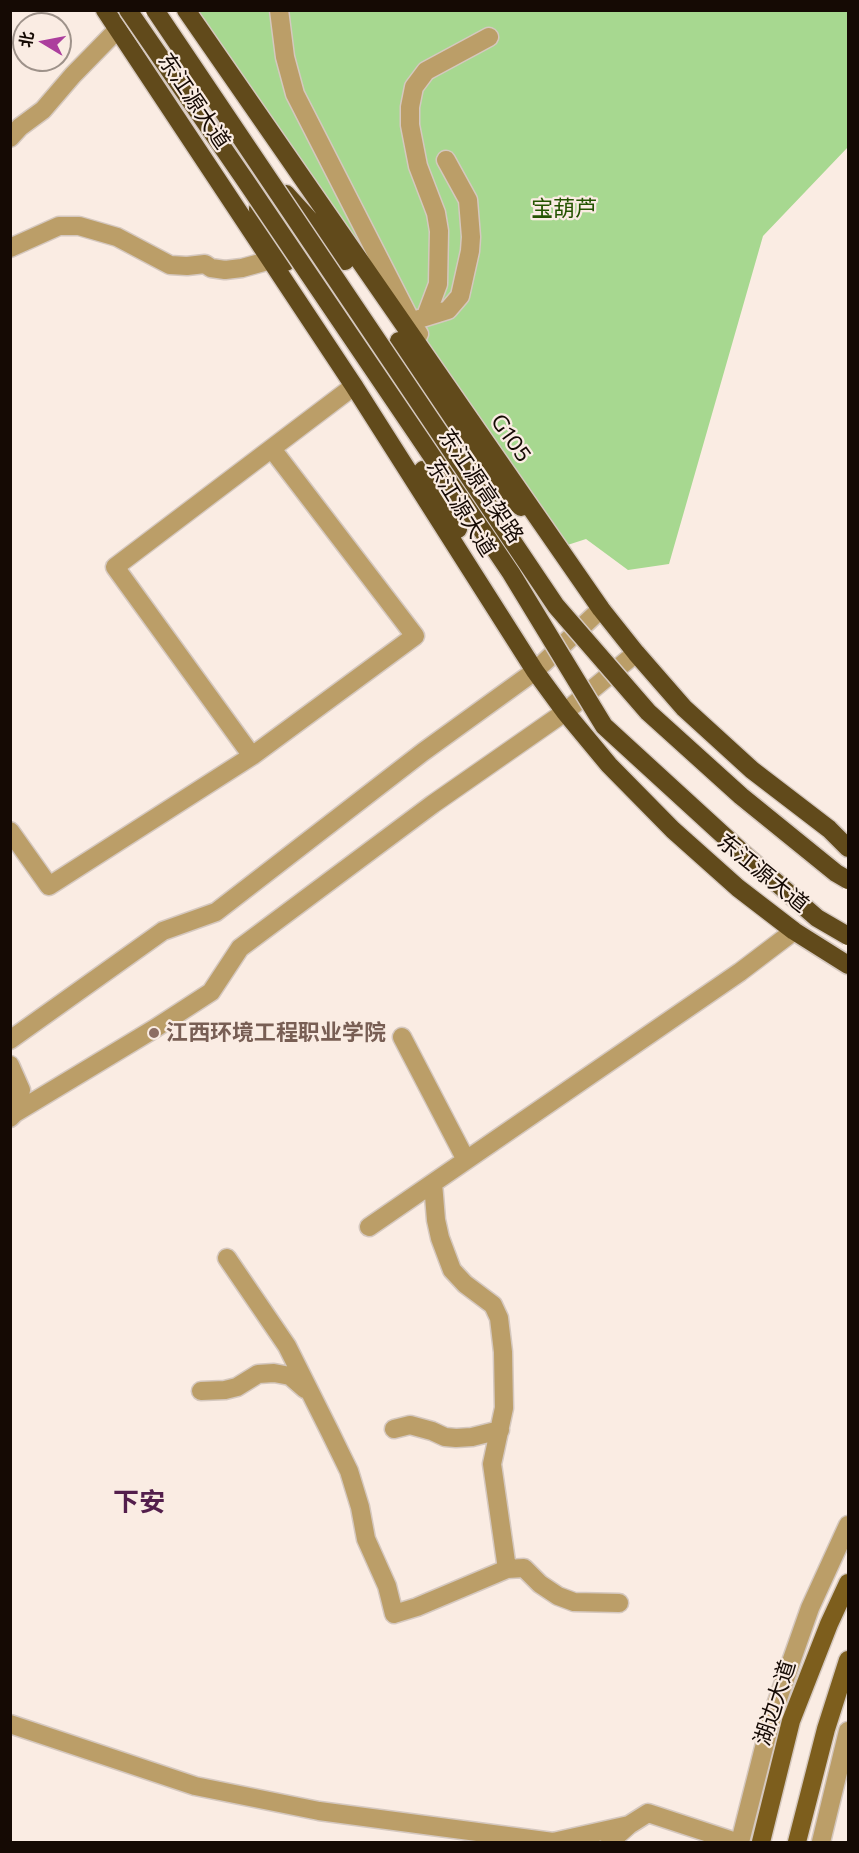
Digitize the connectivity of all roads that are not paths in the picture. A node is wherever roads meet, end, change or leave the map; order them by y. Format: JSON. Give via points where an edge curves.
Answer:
{"nodes":[{"id":1,"x":105,"y":10,"type":"edge"},
{"id":2,"x":128,"y":10,"type":"edge"},
{"id":3,"x":155,"y":10,"type":"edge"},
{"id":4,"x":186,"y":10,"type":"edge"},
{"id":5,"x":279,"y":10,"type":"edge"},
{"id":6,"x":118,"y":29,"type":"junction"},
{"id":7,"x":489,"y":37,"type":"dead end"},
{"id":8,"x":10,"y":138,"type":"edge"},
{"id":9,"x":446,"y":160,"type":"dead end"},
{"id":10,"x":261,"y":168,"type":"junction"},
{"id":11,"x":245,"y":180,"type":"junction"},
{"id":12,"x":10,"y":248,"type":"edge"},
{"id":13,"x":271,"y":260,"type":"junction"},
{"id":14,"x":419,"y":319,"type":"junction"},
{"id":15,"x":354,"y":386,"type":"junction"},
{"id":16,"x":272,"y":448,"type":"junction"},
{"id":17,"x":533,"y":501,"type":"dead end"},
{"id":18,"x":546,"y":531,"type":"junction"},
{"id":19,"x":601,"y":609,"type":"junction"},
{"id":20,"x":504,"y":623,"type":"junction"},
{"id":21,"x":636,"y":653,"type":"junction"},
{"id":22,"x":534,"y":671,"type":"junction"},
{"id":23,"x":565,"y":712,"type":"junction"},
{"id":24,"x":252,"y":756,"type":"junction"},
{"id":25,"x":10,"y":831,"type":"edge"},
{"id":26,"x":849,"y":848,"type":"edge"},
{"id":27,"x":849,"y":880,"type":"edge"},
{"id":28,"x":794,"y":931,"type":"junction"},
{"id":29,"x":849,"y":936,"type":"edge"},
{"id":30,"x":849,"y":965,"type":"edge"},
{"id":31,"x":402,"y":1037,"type":"dead end"},
{"id":32,"x":10,"y":1040,"type":"edge"},
{"id":33,"x":10,"y":1065,"type":"edge"},
{"id":34,"x":13,"y":1116,"type":"edge"},
{"id":35,"x":466,"y":1160,"type":"junction"},
{"id":36,"x":433,"y":1183,"type":"junction"},
{"id":37,"x":369,"y":1227,"type":"dead end"},
{"id":38,"x":227,"y":1258,"type":"dead end"},
{"id":39,"x":201,"y":1391,"type":"dead end"},
{"id":40,"x":311,"y":1394,"type":"junction"},
{"id":41,"x":394,"y":1429,"type":"dead end"},
{"id":42,"x":500,"y":1430,"type":"junction"},
{"id":43,"x":849,"y":1524,"type":"edge"},
{"id":44,"x":507,"y":1569,"type":"junction"},
{"id":45,"x":849,"y":1583,"type":"edge"},
{"id":46,"x":619,"y":1603,"type":"dead end"},
{"id":47,"x":849,"y":1660,"type":"edge"},
{"id":48,"x":10,"y":1724,"type":"edge"},
{"id":49,"x":849,"y":1731,"type":"edge"},
{"id":50,"x":629,"y":1825,"type":"junction"},
{"id":51,"x":610,"y":1842,"type":"edge"},
{"id":52,"x":738,"y":1842,"type":"edge"},
{"id":53,"x":761,"y":1842,"type":"edge"},
{"id":54,"x":797,"y":1842,"type":"edge"},
{"id":55,"x":821,"y":1842,"type":"edge"}],
"edges":[{"from":1,"to":6,"type":"highway","name":"东江源大道"},
{"from":2,"to":11,"type":"highway","name":"东江源高架路","bridge":true},
{"from":3,"to":10,"type":"highway","name":"东江源高架路","bridge":true},
{"from":4,"to":18,"type":"highway","name":"G105","number":"G105"},
{"from":5,"to":14,"type":"street","via":[[295,94]]},
{"from":6,"to":8,"type":"street","via":[[43,110]]},
{"from":6,"to":13,"type":"highway","name":"东江源大道"},
{"from":7,"to":14,"type":"street","via":[[426,71],[414,87],[410,125],[418,166],[439,231],[438,284]]},
{"from":9,"to":14,"type":"street","via":[[468,200],[470,251],[459,296],[448,310]]},
{"from":10,"to":18,"type":"highway","bridge":true,"via":[[337,250],[496,484]]},
{"from":10,"to":27,"type":"highway","name":"东江源高架路","bridge":true,"via":[[556,606],[648,712],[741,796]]},
{"from":11,"to":20,"type":"highway","bridge":true,"via":[[275,246],[446,505]]},
{"from":11,"to":29,"type":"highway","name":"东江源高架路","bridge":true,"via":[[511,573],[604,726],[817,918]]},
{"from":12,"to":13,"type":"street","via":[[59,226],[79,226],[117,237],[170,265],[205,264],[225,270]]},
{"from":13,"to":15,"type":"highway","name":"东江源大道"},
{"from":14,"to":17,"type":"street"},
{"from":15,"to":16,"type":"street"},
{"from":15,"to":20,"type":"highway","name":"东江源大道"},
{"from":16,"to":24,"type":"street","via":[[115,567]]},
{"from":16,"to":24,"type":"street","via":[[415,636]]},
{"from":18,"to":19,"type":"highway","name":"G105","number":"G105"},
{"from":19,"to":21,"type":"highway","name":"G105","number":"G105"},
{"from":19,"to":22,"type":"street"},
{"from":20,"to":22,"type":"highway","name":"东江源大道"},
{"from":21,"to":23,"type":"street"},
{"from":21,"to":26,"type":"highway","name":"G105","number":"G105","via":[[684,708],[743,762]]},
{"from":22,"to":23,"type":"highway","name":"东江源大道"},
{"from":22,"to":32,"type":"street","via":[[216,912],[163,931]]},
{"from":23,"to":28,"type":"highway","name":"东江源大道","via":[[609,765],[673,830]]},
{"from":23,"to":34,"type":"street","via":[[433,804],[240,948],[211,992]]},
{"from":24,"to":25,"type":"street","via":[[49,886]]},
{"from":28,"to":30,"type":"highway","name":"东江源大道"},
{"from":28,"to":35,"type":"street"},
{"from":31,"to":35,"type":"street"},
{"from":33,"to":34,"type":"street","via":[[21,1090]]},
{"from":35,"to":36,"type":"street"},
{"from":36,"to":37,"type":"street"},
{"from":36,"to":42,"type":"street","via":[[436,1220],[452,1270],[493,1305],[499,1318],[504,1390]]},
{"from":38,"to":40,"type":"street","via":[[287,1346]]},
{"from":39,"to":40,"type":"street","via":[[237,1388],[258,1374],[274,1372],[291,1376]]},
{"from":40,"to":44,"type":"street","via":[[349,1471],[366,1539],[387,1586],[394,1614]]},
{"from":41,"to":42,"type":"street","via":[[410,1425],[456,1438]]},
{"from":42,"to":44,"type":"street","via":[[492,1464]]},
{"from":43,"to":52,"type":"street","via":[[810,1608],[772,1716]]},
{"from":44,"to":46,"type":"street","via":[[524,1568],[549,1590],[574,1602]]},
{"from":45,"to":53,"type":"main road","name":"湖边大道","via":[[791,1721]]},
{"from":47,"to":54,"type":"main road","via":[[826,1729]]},
{"from":48,"to":50,"type":"street","via":[[195,1786],[319,1811],[553,1842]]},
{"from":49,"to":55,"type":"street"},
{"from":50,"to":51,"type":"street"},
{"from":50,"to":52,"type":"street","via":[[648,1813]]}]}
